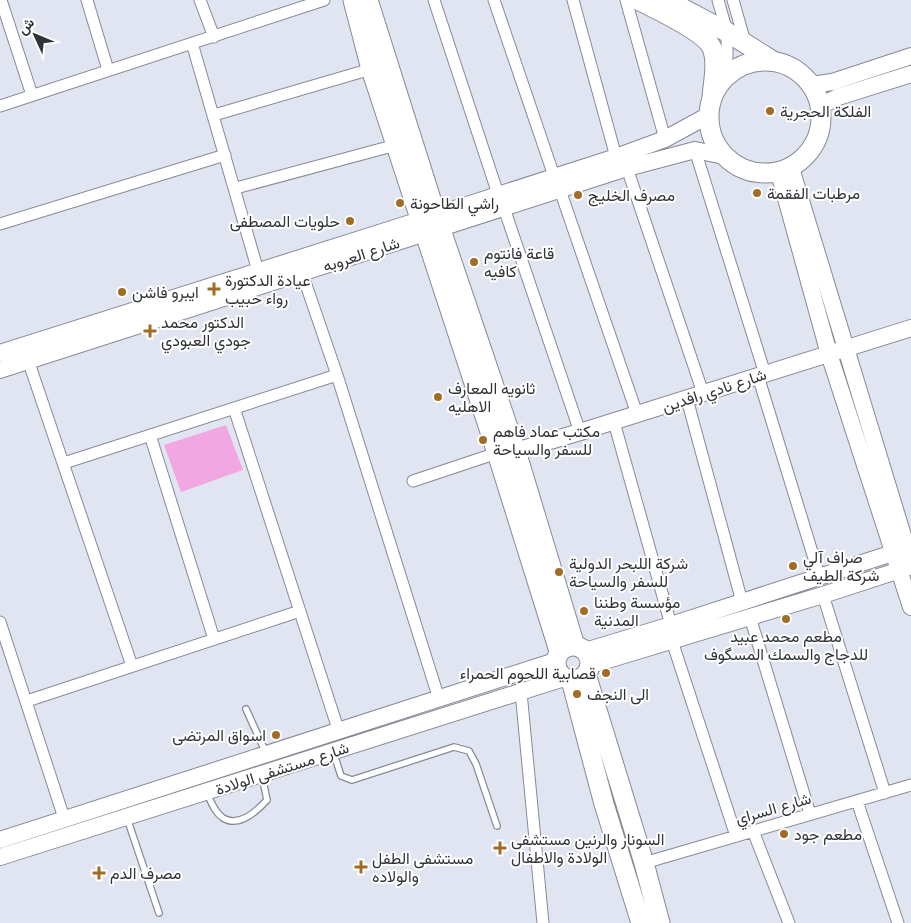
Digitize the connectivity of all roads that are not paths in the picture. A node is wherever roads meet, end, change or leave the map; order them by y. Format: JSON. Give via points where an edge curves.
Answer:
{"nodes":[{"id":1,"x":1,"y":0,"type":"edge"},
{"id":2,"x":87,"y":0,"type":"edge"},
{"id":3,"x":200,"y":0,"type":"edge"},
{"id":4,"x":324,"y":0,"type":"edge"},
{"id":5,"x":353,"y":0,"type":"edge"},
{"id":6,"x":368,"y":0,"type":"edge"},
{"id":7,"x":434,"y":0,"type":"edge"},
{"id":8,"x":494,"y":0,"type":"edge"},
{"id":9,"x":573,"y":0,"type":"edge"},
{"id":10,"x":626,"y":0,"type":"edge"},
{"id":11,"x":638,"y":0,"type":"edge"},
{"id":12,"x":666,"y":0,"type":"edge"},
{"id":13,"x":718,"y":0,"type":"edge"},
{"id":14,"x":733,"y":0,"type":"edge"},
{"id":15,"x":727,"y":32,"type":"junction"},
{"id":16,"x":214,"y":37,"type":"junction"},
{"id":17,"x":744,"y":42,"type":"junction"},
{"id":18,"x":192,"y":43,"type":"junction"},
{"id":19,"x":911,"y":56,"type":"edge"},
{"id":20,"x":774,"y":61,"type":"junction"},
{"id":21,"x":108,"y":70,"type":"junction"},
{"id":22,"x":371,"y":70,"type":"junction"},
{"id":23,"x":911,"y":74,"type":"edge"},
{"id":24,"x":727,"y":77,"type":"junction"},
{"id":25,"x":812,"y":85,"type":"junction"},
{"id":26,"x":32,"y":95,"type":"junction"},
{"id":27,"x":0,"y":106,"type":"edge"},
{"id":28,"x":711,"y":106,"type":"junction"},
{"id":29,"x":820,"y":106,"type":"junction"},
{"id":30,"x":214,"y":115,"type":"junction"},
{"id":31,"x":665,"y":139,"type":"junction"},
{"id":32,"x":396,"y":145,"type":"junction"},
{"id":33,"x":695,"y":150,"type":"junction"},
{"id":34,"x":225,"y":154,"type":"junction"},
{"id":35,"x":724,"y":156,"type":"junction"},
{"id":36,"x":621,"y":162,"type":"junction"},
{"id":37,"x":785,"y":171,"type":"junction"},
{"id":38,"x":557,"y":183,"type":"junction"},
{"id":39,"x":236,"y":188,"type":"junction"},
{"id":40,"x":501,"y":201,"type":"junction"},
{"id":41,"x":0,"y":224,"type":"edge"},
{"id":42,"x":431,"y":224,"type":"junction"},
{"id":43,"x":258,"y":271,"type":"junction"},
{"id":44,"x":302,"y":273,"type":"junction"},
{"id":45,"x":911,"y":328,"type":"edge"},
{"id":46,"x":837,"y":352,"type":"junction"},
{"id":47,"x":0,"y":353,"type":"edge"},
{"id":48,"x":28,"y":360,"type":"junction"},
{"id":49,"x":0,"y":370,"type":"edge"},
{"id":50,"x":338,"y":375,"type":"junction"},
{"id":51,"x":761,"y":375,"type":"junction"},
{"id":52,"x":703,"y":394,"type":"junction"},
{"id":53,"x":686,"y":399,"type":"junction"},
{"id":54,"x":234,"y":408,"type":"junction"},
{"id":55,"x":637,"y":414,"type":"junction"},
{"id":56,"x":614,"y":422,"type":"junction"},
{"id":57,"x":580,"y":432,"type":"junction"},
{"id":58,"x":150,"y":435,"type":"junction"},
{"id":59,"x":506,"y":452,"type":"junction"},
{"id":60,"x":64,"y":463,"type":"junction"},
{"id":61,"x":413,"y":481,"type":"dead end"},
{"id":62,"x":905,"y":558,"type":"edge"},
{"id":63,"x":820,"y":578,"type":"junction"},
{"id":64,"x":823,"y":595,"type":"junction"},
{"id":65,"x":742,"y":602,"type":"junction"},
{"id":66,"x":911,"y":607,"type":"edge"},
{"id":67,"x":300,"y":611,"type":"junction"},
{"id":68,"x":750,"y":617,"type":"junction"},
{"id":69,"x":0,"y":625,"type":"edge"},
{"id":70,"x":671,"y":625,"type":"junction"},
{"id":71,"x":214,"y":639,"type":"junction"},
{"id":72,"x":672,"y":642,"type":"junction"},
{"id":73,"x":573,"y":663,"type":"junction"},
{"id":74,"x":132,"y":666,"type":"junction"},
{"id":75,"x":521,"y":692,"type":"junction"},
{"id":76,"x":440,"y":699,"type":"junction"},
{"id":77,"x":26,"y":701,"type":"junction"},
{"id":78,"x":246,"y":709,"type":"dead end"},
{"id":79,"x":339,"y":732,"type":"junction"},
{"id":80,"x":333,"y":752,"type":"junction"},
{"id":81,"x":267,"y":755,"type":"junction"},
{"id":82,"x":237,"y":765,"type":"junction"},
{"id":83,"x":262,"y":775,"type":"junction"},
{"id":84,"x":241,"y":782,"type":"junction"},
{"id":85,"x":911,"y":785,"type":"edge"},
{"id":86,"x":206,"y":792,"type":"junction"},
{"id":87,"x":885,"y":793,"type":"junction"},
{"id":88,"x":857,"y":801,"type":"junction"},
{"id":89,"x":810,"y":814,"type":"junction"},
{"id":90,"x":127,"y":817,"type":"junction"},
{"id":91,"x":65,"y":821,"type":"junction"},
{"id":92,"x":497,"y":826,"type":"dead end"},
{"id":93,"x":753,"y":831,"type":"junction"},
{"id":94,"x":736,"y":836,"type":"junction"},
{"id":95,"x":0,"y":840,"type":"edge"},
{"id":96,"x":0,"y":857,"type":"edge"},
{"id":97,"x":644,"y":863,"type":"junction"},
{"id":98,"x":159,"y":913,"type":"dead end"},
{"id":99,"x":543,"y":923,"type":"edge"},
{"id":100,"x":641,"y":923,"type":"edge"},
{"id":101,"x":660,"y":923,"type":"edge"},
{"id":102,"x":789,"y":923,"type":"edge"},
{"id":103,"x":898,"y":923,"type":"edge"}],
"edges":[{"from":1,"to":26,"type":"street"},
{"from":2,"to":21,"type":"street"},
{"from":3,"to":16,"type":"street"},
{"from":4,"to":16,"type":"street"},
{"from":5,"to":22,"type":"main road"},
{"from":6,"to":42,"type":"main road"},
{"from":7,"to":40,"type":"street"},
{"from":8,"to":38,"type":"street"},
{"from":9,"to":36,"type":"street"},
{"from":10,"to":31,"type":"street"},
{"from":11,"to":28,"type":"main road","via":[[694,30],[712,47],[715,62]]},
{"from":12,"to":15,"type":"main road"},
{"from":13,"to":15,"type":"street"},
{"from":14,"to":17,"type":"street"},
{"from":15,"to":17,"type":"main road"},
{"from":15,"to":24,"type":"street"},
{"from":16,"to":18,"type":"street"},
{"from":17,"to":20,"type":"main road"},
{"from":18,"to":21,"type":"street"},
{"from":18,"to":30,"type":"street"},
{"from":19,"to":25,"type":"main road","via":[[832,82]]},
{"from":20,"to":24,"type":"main road","via":[[746,62]]},
{"from":20,"to":25,"type":"main road","via":[[798,71]]},
{"from":21,"to":26,"type":"street"},
{"from":22,"to":30,"type":"street"},
{"from":22,"to":32,"type":"main road"},
{"from":23,"to":29,"type":"main road","via":[[838,97]]},
{"from":24,"to":28,"type":"main road"},
{"from":25,"to":29,"type":"main road"},
{"from":26,"to":27,"type":"street"},
{"from":28,"to":31,"type":"main road","name":"شارع العروبه"},
{"from":28,"to":35,"type":"main road","via":[[709,126]]},
{"from":29,"to":37,"type":"main road","via":[[815,142],[801,160]]},
{"from":30,"to":34,"type":"street"},
{"from":31,"to":36,"type":"main road","name":"شارع العروبه"},
{"from":32,"to":39,"type":"street"},
{"from":32,"to":42,"type":"main road"},
{"from":33,"to":35,"type":"main road","name":"شارع العروبه"},
{"from":33,"to":36,"type":"main road","name":"شارع العروبه"},
{"from":33,"to":51,"type":"street"},
{"from":34,"to":39,"type":"street"},
{"from":34,"to":41,"type":"street"},
{"from":35,"to":37,"type":"main road","via":[[735,166],[748,171]]},
{"from":36,"to":38,"type":"main road","name":"شارع العروبه"},
{"from":36,"to":52,"type":"street"},
{"from":37,"to":46,"type":"main road"},
{"from":38,"to":40,"type":"main road","name":"شارع العروبه"},
{"from":38,"to":55,"type":"street"},
{"from":39,"to":43,"type":"street"},
{"from":40,"to":42,"type":"main road","name":"شارع العروبه"},
{"from":40,"to":57,"type":"street"},
{"from":42,"to":43,"type":"main road","name":"شارع العروبه"},
{"from":42,"to":44,"type":"main road","name":"شارع العروبه"},
{"from":42,"to":59,"type":"main road"},
{"from":43,"to":47,"type":"main road","name":"شارع العروبه"},
{"from":44,"to":48,"type":"main road","name":"شارع العروبه"},
{"from":44,"to":50,"type":"street"},
{"from":45,"to":46,"type":"main road","name":"شارع نادي رافدين"},
{"from":46,"to":51,"type":"main road","name":"شارع نادي رافدين"},
{"from":46,"to":62,"type":"main road"},
{"from":48,"to":49,"type":"main road","name":"شارع العروبه"},
{"from":48,"to":60,"type":"street"},
{"from":50,"to":54,"type":"street"},
{"from":50,"to":76,"type":"street"},
{"from":51,"to":52,"type":"main road","name":"شارع نادي رافدين"},
{"from":51,"to":63,"type":"street"},
{"from":52,"to":53,"type":"main road","name":"شارع نادي رافدين"},
{"from":53,"to":55,"type":"main road","name":"شارع نادي رافدين"},
{"from":53,"to":65,"type":"street"},
{"from":54,"to":58,"type":"street"},
{"from":54,"to":67,"type":"street"},
{"from":55,"to":56,"type":"main road","name":"شارع نادي رافدين"},
{"from":56,"to":57,"type":"main road","name":"شارع نادي رافدين"},
{"from":56,"to":70,"type":"street"},
{"from":57,"to":59,"type":"main road","name":"شارع نادي رافدين"},
{"from":58,"to":60,"type":"street"},
{"from":58,"to":71,"type":"street"},
{"from":59,"to":61,"type":"street"},
{"from":59,"to":73,"type":"main road"},
{"from":60,"to":74,"type":"street"},
{"from":62,"to":63,"type":"main road"},
{"from":62,"to":64,"type":"main road"},
{"from":62,"to":66,"type":"main road"},
{"from":63,"to":65,"type":"main road"},
{"from":64,"to":68,"type":"main road"},
{"from":64,"to":87,"type":"street"},
{"from":65,"to":70,"type":"main road"},
{"from":67,"to":71,"type":"street"},
{"from":67,"to":79,"type":"street"},
{"from":68,"to":72,"type":"main road"},
{"from":68,"to":89,"type":"street"},
{"from":69,"to":77,"type":"street"},
{"from":70,"to":73,"type":"main road"},
{"from":71,"to":74,"type":"street"},
{"from":72,"to":73,"type":"main road"},
{"from":72,"to":94,"type":"street"},
{"from":73,"to":75,"type":"main road","name":"شارع مستشفى الولادة"},
{"from":73,"to":76,"type":"main road","name":"شارع مستشفى الولادة"},
{"from":73,"to":97,"type":"main road"},
{"from":73,"to":100,"type":"main road","via":[[604,804]]},
{"from":74,"to":77,"type":"street"},
{"from":75,"to":80,"type":"main road","name":"شارع مستشفى الولادة"},
{"from":75,"to":99,"type":"street"},
{"from":76,"to":79,"type":"main road","name":"شارع مستشفى الولادة"},
{"from":77,"to":91,"type":"street"},
{"from":78,"to":81,"type":"lane"},
{"from":79,"to":81,"type":"main road","name":"شارع مستشفى الولادة"},
{"from":80,"to":83,"type":"main road","name":"شارع مستشفى الولادة"},
{"from":80,"to":92,"type":"lane","via":[[341,776],[352,780],[454,747],[469,751]]},
{"from":81,"to":82,"type":"main road","name":"شارع مستشفى الولادة"},
{"from":82,"to":84,"type":"main road"},
{"from":82,"to":91,"type":"main road","name":"شارع مستشفى الولادة"},
{"from":83,"to":84,"type":"main road","name":"شارع مستشفى الولادة"},
{"from":83,"to":86,"type":"lane","via":[[267,800],[258,811],[237,822],[224,819],[216,812]]},
{"from":84,"to":86,"type":"main road","name":"شارع مستشفى الولادة"},
{"from":85,"to":87,"type":"street","name":"شارع السراي"},
{"from":86,"to":90,"type":"main road","name":"شارع مستشفى الولادة"},
{"from":87,"to":88,"type":"street","name":"شارع السراي"},
{"from":88,"to":89,"type":"street","name":"شارع السراي"},
{"from":88,"to":103,"type":"street"},
{"from":89,"to":93,"type":"street","name":"شارع السراي"},
{"from":90,"to":96,"type":"main road","name":"شارع مستشفى الولادة"},
{"from":90,"to":98,"type":"lane"},
{"from":91,"to":95,"type":"main road","name":"شارع مستشفى الولادة"},
{"from":93,"to":94,"type":"street","name":"شارع السراي"},
{"from":93,"to":102,"type":"street"},
{"from":94,"to":97,"type":"street","name":"شارع السراي"},
{"from":97,"to":101,"type":"main road"}]}
